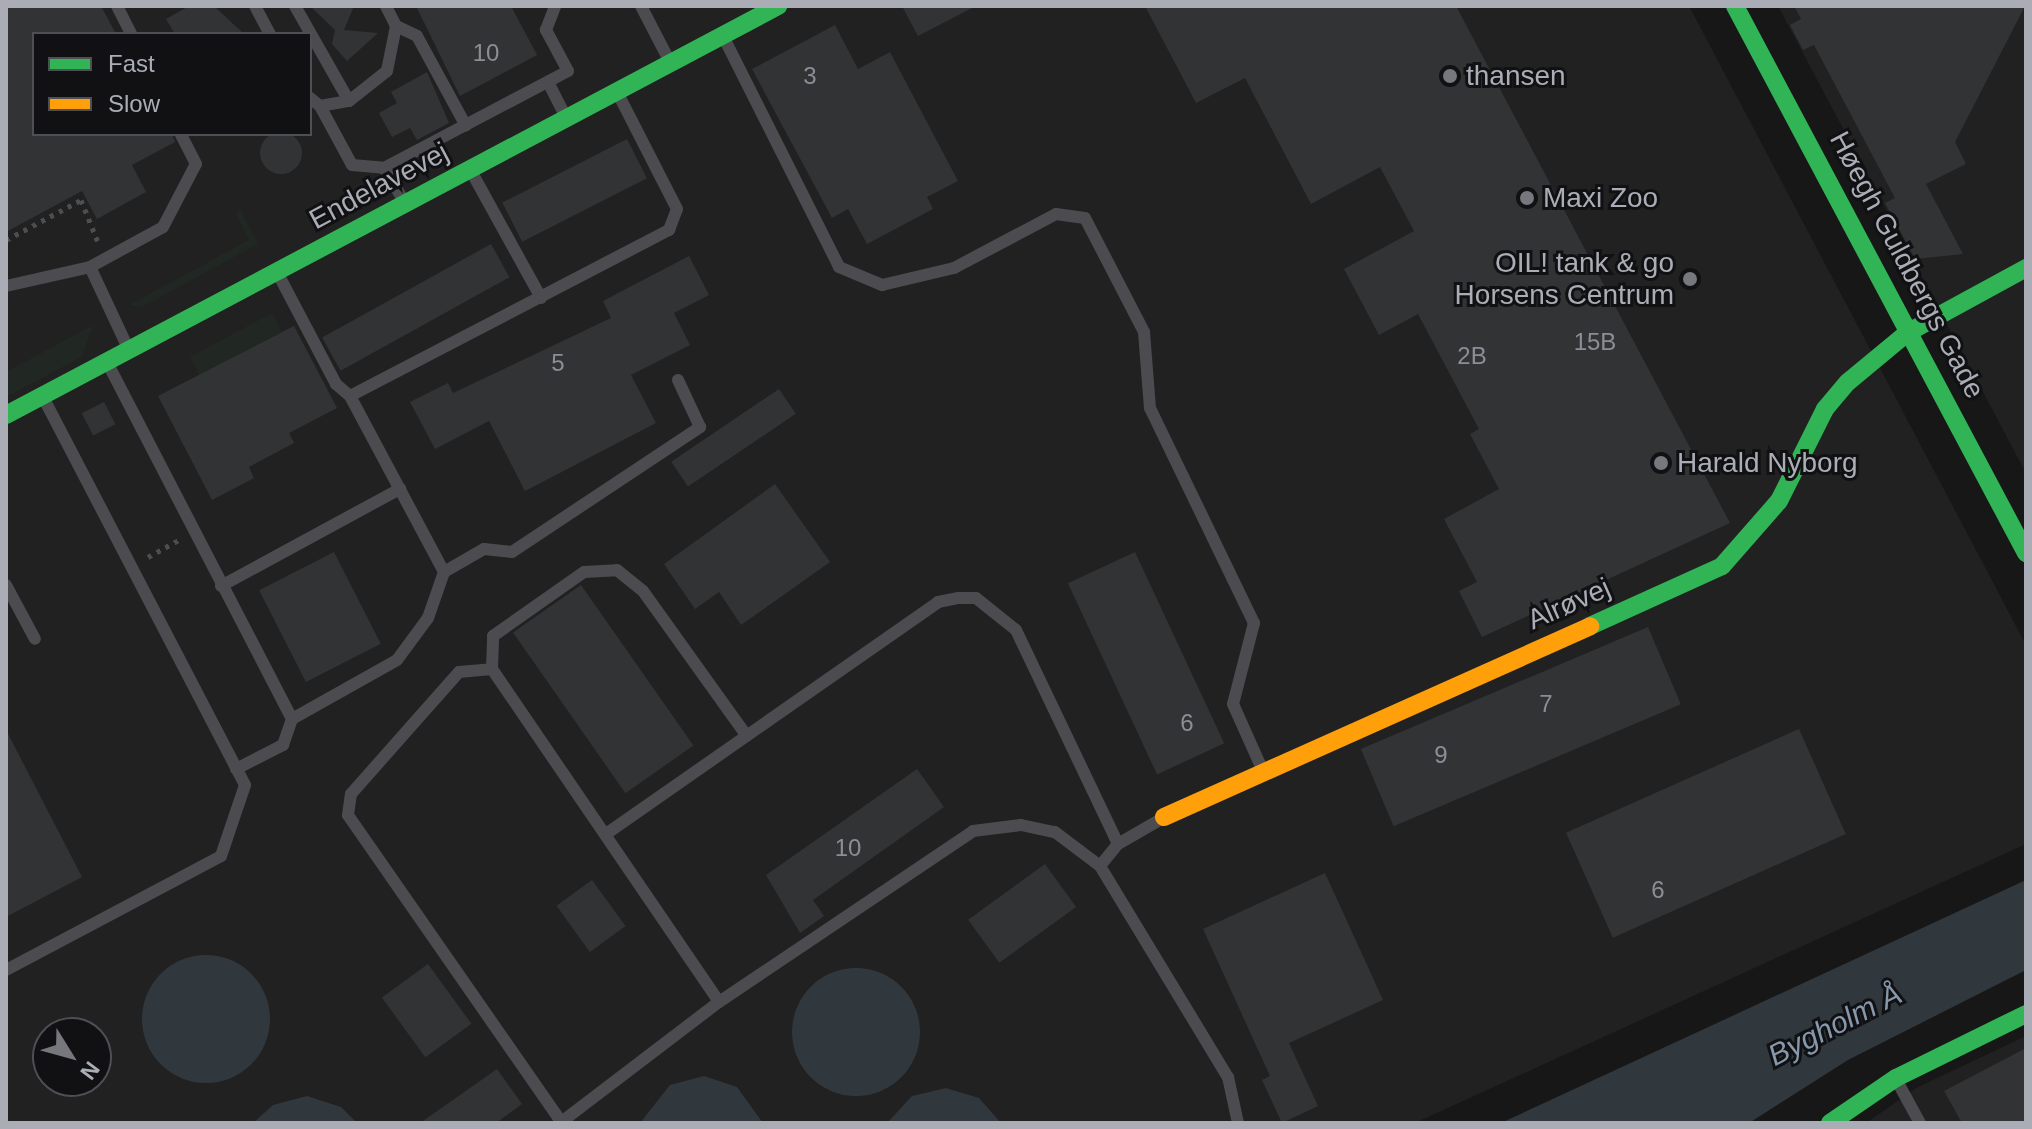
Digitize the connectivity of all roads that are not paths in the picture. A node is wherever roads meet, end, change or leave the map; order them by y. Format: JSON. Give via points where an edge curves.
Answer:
{"nodes":[{"id":1,"x":117,"y":6,"type":"edge"},
{"id":2,"x":255,"y":6,"type":"edge"},
{"id":3,"x":295,"y":6,"type":"edge"},
{"id":4,"x":386,"y":6,"type":"edge"},
{"id":5,"x":555,"y":6,"type":"edge"},
{"id":6,"x":641,"y":6,"type":"edge"},
{"id":7,"x":778,"y":6,"type":"edge"},
{"id":8,"x":1735,"y":6,"type":"edge"},
{"id":9,"x":396,"y":26,"type":"junction"},
{"id":10,"x":130,"y":32,"type":"edge"},
{"id":11,"x":269,"y":32,"type":"edge"},
{"id":12,"x":310,"y":32,"type":"edge"},
{"id":13,"x":723,"y":35,"type":"junction"},
{"id":14,"x":312,"y":36,"type":"edge"},
{"id":15,"x":671,"y":63,"type":"junction"},
{"id":16,"x":548,"y":82,"type":"junction"},
{"id":17,"x":617,"y":91,"type":"junction"},
{"id":18,"x":349,"y":101,"type":"junction"},
{"id":19,"x":315,"y":102,"type":"edge"},
{"id":20,"x":566,"y":117,"type":"junction"},
{"id":21,"x":466,"y":126,"type":"junction"},
{"id":22,"x":182,"y":136,"type":"edge"},
{"id":23,"x":384,"y":168,"type":"junction"},
{"id":24,"x":470,"y":169,"type":"junction"},
{"id":25,"x":405,"y":203,"type":"junction"},
{"id":26,"x":90,"y":267,"type":"junction"},
{"id":27,"x":2026,"y":268,"type":"edge"},
{"id":28,"x":277,"y":272,"type":"junction"},
{"id":29,"x":6,"y":286,"type":"edge"},
{"id":30,"x":541,"y":298,"type":"junction"},
{"id":31,"x":1907,"y":333,"type":"junction"},
{"id":32,"x":129,"y":350,"type":"junction"},
{"id":33,"x":107,"y":361,"type":"junction"},
{"id":34,"x":678,"y":380,"type":"dead end"},
{"id":35,"x":43,"y":396,"type":"junction"},
{"id":36,"x":350,"y":396,"type":"junction"},
{"id":37,"x":6,"y":415,"type":"edge"},
{"id":38,"x":400,"y":489,"type":"junction"},
{"id":39,"x":2026,"y":553,"type":"edge"},
{"id":40,"x":444,"y":572,"type":"junction"},
{"id":41,"x":6,"y":585,"type":"edge"},
{"id":42,"x":221,"y":586,"type":"junction"},
{"id":43,"x":35,"y":639,"type":"dead end"},
{"id":44,"x":492,"y":669,"type":"junction"},
{"id":45,"x":292,"y":719,"type":"junction"},
{"id":46,"x":747,"y":736,"type":"junction"},
{"id":47,"x":236,"y":769,"type":"junction"},
{"id":48,"x":1265,"y":774,"type":"junction"},
{"id":49,"x":1164,"y":817,"type":"joint"},
{"id":50,"x":606,"y":834,"type":"junction"},
{"id":51,"x":1118,"y":844,"type":"junction"},
{"id":52,"x":1100,"y":866,"type":"junction"},
{"id":53,"x":6,"y":970,"type":"edge"},
{"id":54,"x":719,"y":1002,"type":"junction"},
{"id":55,"x":2026,"y":1014,"type":"edge"},
{"id":56,"x":1896,"y":1078,"type":"junction"},
{"id":57,"x":561,"y":1123,"type":"edge"},
{"id":58,"x":1238,"y":1123,"type":"edge"},
{"id":59,"x":1830,"y":1123,"type":"edge"},
{"id":60,"x":1920,"y":1123,"type":"edge"}],
"edges":[{"from":1,"to":10,"type":"lane"},
{"from":2,"to":11,"type":"lane"},
{"from":3,"to":12,"type":"lane"},
{"from":4,"to":9,"type":"lane"},
{"from":5,"to":16,"type":"lane","via":[[546,30],[568,71]]},
{"from":6,"to":15,"type":"lane"},
{"from":7,"to":13,"type":"street","name":"Endelavevej"},
{"from":8,"to":31,"type":"street","name":"Høegh Guldbergs Gade"},
{"from":9,"to":18,"type":"lane","via":[[387,71]]},
{"from":9,"to":21,"type":"lane","via":[[417,36]]},
{"from":13,"to":15,"type":"street","name":"Endelavevej"},
{"from":13,"to":48,"type":"lane","via":[[839,267],[882,285],[954,268],[1056,214],[1085,218],[1144,332],[1150,408],[1254,623],[1233,704]]},
{"from":14,"to":18,"type":"lane"},
{"from":15,"to":17,"type":"street","name":"Endelavevej"},
{"from":16,"to":20,"type":"lane"},
{"from":16,"to":21,"type":"lane"},
{"from":17,"to":20,"type":"street","name":"Endelavevej"},
{"from":17,"to":30,"type":"lane","via":[[677,209],[669,230]]},
{"from":18,"to":19,"type":"lane"},
{"from":19,"to":23,"type":"lane","via":[[352,165]]},
{"from":20,"to":24,"type":"street","name":"Endelavevej"},
{"from":21,"to":23,"type":"lane"},
{"from":22,"to":26,"type":"lane","via":[[196,164],[163,227]]},
{"from":23,"to":25,"type":"lane"},
{"from":24,"to":25,"type":"street","name":"Endelavevej"},
{"from":24,"to":30,"type":"lane"},
{"from":25,"to":28,"type":"street","name":"Endelavevej"},
{"from":26,"to":29,"type":"lane"},
{"from":26,"to":32,"type":"lane"},
{"from":27,"to":31,"type":"street","name":"Alrøvej"},
{"from":28,"to":32,"type":"street","name":"Endelavevej"},
{"from":28,"to":36,"type":"lane","via":[[336,384]]},
{"from":30,"to":36,"type":"lane"},
{"from":31,"to":39,"type":"street","name":"Høegh Guldbergs Gade"},
{"from":31,"to":48,"type":"street","name":"Alrøvej","via":[[1825,409],[1779,501],[1722,566]]},
{"from":32,"to":33,"type":"street","name":"Endelavevej"},
{"from":33,"to":35,"type":"street","name":"Endelavevej"},
{"from":33,"to":42,"type":"lane"},
{"from":34,"to":40,"type":"lane","via":[[700,427],[512,552],[484,549]]},
{"from":35,"to":37,"type":"street","name":"Endelavevej"},
{"from":35,"to":47,"type":"lane"},
{"from":36,"to":38,"type":"lane"},
{"from":38,"to":40,"type":"lane"},
{"from":38,"to":42,"type":"lane"},
{"from":40,"to":45,"type":"lane","via":[[428,618],[397,660]]},
{"from":41,"to":43,"type":"lane"},
{"from":42,"to":45,"type":"lane"},
{"from":44,"to":46,"type":"lane","via":[[493,636],[584,572],[617,570],[643,591]]},
{"from":44,"to":50,"type":"lane"},
{"from":44,"to":57,"type":"lane","via":[[459,672],[351,794],[348,815]]},
{"from":45,"to":47,"type":"lane","via":[[283,745]]},
{"from":46,"to":50,"type":"lane"},
{"from":46,"to":51,"type":"lane","via":[[938,602],[976,598],[1016,630]]},
{"from":47,"to":53,"type":"lane","via":[[245,785],[221,856]]},
{"from":48,"to":49,"type":"street","name":"Alrøvej"},
{"from":49,"to":51,"type":"lane"},
{"from":50,"to":54,"type":"lane"},
{"from":51,"to":52,"type":"lane"},
{"from":52,"to":54,"type":"lane","via":[[1055,832],[1021,825],[973,831]]},
{"from":52,"to":58,"type":"lane","via":[[1228,1077]]},
{"from":54,"to":57,"type":"lane"},
{"from":55,"to":56,"type":"street"},
{"from":56,"to":59,"type":"street"},
{"from":56,"to":60,"type":"lane"}]}
